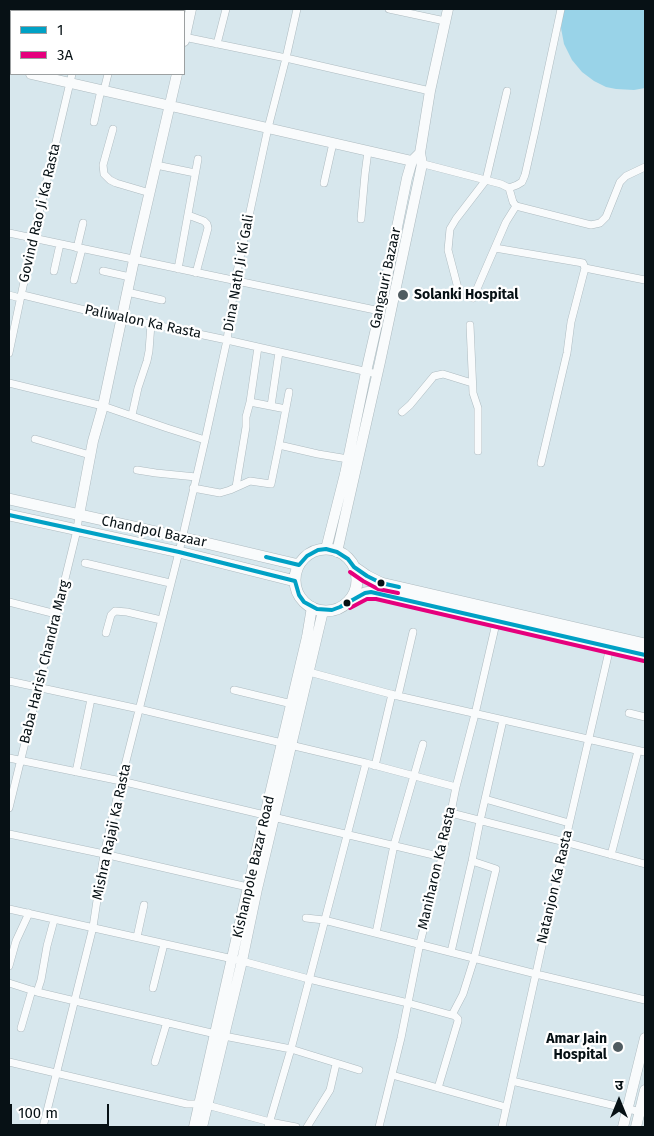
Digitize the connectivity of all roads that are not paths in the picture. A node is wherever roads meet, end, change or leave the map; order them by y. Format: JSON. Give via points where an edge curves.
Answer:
{"nodes":[{"id":1,"x":191,"y":9,"type":"edge"},
{"id":2,"x":226,"y":9,"type":"edge"},
{"id":3,"x":297,"y":9,"type":"edge"},
{"id":4,"x":389,"y":9,"type":"edge"},
{"id":5,"x":448,"y":9,"type":"edge"},
{"id":6,"x":561,"y":9,"type":"edge"},
{"id":7,"x":445,"y":21,"type":"junction"},
{"id":8,"x":185,"y":34,"type":"edge"},
{"id":9,"x":185,"y":38,"type":"edge"},
{"id":10,"x":217,"y":44,"type":"junction"},
{"id":11,"x":286,"y":58,"type":"junction"},
{"id":12,"x":41,"y":75,"type":"edge"},
{"id":13,"x":108,"y":75,"type":"edge"},
{"id":14,"x":177,"y":75,"type":"edge"},
{"id":15,"x":71,"y":78,"type":"edge"},
{"id":16,"x":103,"y":90,"type":"junction"},
{"id":17,"x":430,"y":91,"type":"junction"},
{"id":18,"x":507,"y":91,"type":"dead end"},
{"id":19,"x":170,"y":105,"type":"junction"},
{"id":20,"x":94,"y":122,"type":"dead end"},
{"id":21,"x":268,"y":128,"type":"junction"},
{"id":22,"x":113,"y":129,"type":"dead end"},
{"id":23,"x":333,"y":143,"type":"junction"},
{"id":24,"x":368,"y":151,"type":"junction"},
{"id":25,"x":198,"y":159,"type":"dead end"},
{"id":26,"x":418,"y":159,"type":"junction"},
{"id":27,"x":156,"y":165,"type":"junction"},
{"id":28,"x":645,"y":167,"type":"edge"},
{"id":29,"x":195,"y":174,"type":"junction"},
{"id":30,"x":486,"y":180,"type":"junction"},
{"id":31,"x":324,"y":183,"type":"dead end"},
{"id":32,"x":509,"y":188,"type":"junction"},
{"id":33,"x":150,"y":193,"type":"junction"},
{"id":34,"x":516,"y":206,"type":"junction"},
{"id":35,"x":188,"y":215,"type":"junction"},
{"id":36,"x":361,"y":219,"type":"dead end"},
{"id":37,"x":83,"y":222,"type":"dead end"},
{"id":38,"x":9,"y":233,"type":"edge"},
{"id":39,"x":33,"y":239,"type":"junction"},
{"id":40,"x":60,"y":244,"type":"junction"},
{"id":41,"x":79,"y":248,"type":"junction"},
{"id":42,"x":495,"y":248,"type":"junction"},
{"id":43,"x":134,"y":260,"type":"junction"},
{"id":44,"x":584,"y":268,"type":"junction"},
{"id":45,"x":178,"y":269,"type":"junction"},
{"id":46,"x":103,"y":270,"type":"dead end"},
{"id":47,"x":54,"y":271,"type":"dead end"},
{"id":48,"x":196,"y":273,"type":"junction"},
{"id":49,"x":130,"y":277,"type":"junction"},
{"id":50,"x":74,"y":280,"type":"dead end"},
{"id":51,"x":645,"y":280,"type":"edge"},
{"id":52,"x":235,"y":281,"type":"junction"},
{"id":53,"x":127,"y":292,"type":"junction"},
{"id":54,"x":9,"y":295,"type":"edge"},
{"id":55,"x":460,"y":296,"type":"dead end"},
{"id":56,"x":20,"y":298,"type":"junction"},
{"id":57,"x":473,"y":298,"type":"dead end"},
{"id":58,"x":162,"y":300,"type":"dead end"},
{"id":59,"x":380,"y":311,"type":"junction"},
{"id":60,"x":122,"y":320,"type":"junction"},
{"id":61,"x":151,"y":324,"type":"junction"},
{"id":62,"x":470,"y":325,"type":"dead end"},
{"id":63,"x":227,"y":340,"type":"junction"},
{"id":64,"x":10,"y":344,"type":"edge"},
{"id":65,"x":258,"y":347,"type":"junction"},
{"id":66,"x":9,"y":352,"type":"edge"},
{"id":67,"x":278,"y":352,"type":"junction"},
{"id":68,"x":366,"y":372,"type":"junction"},
{"id":69,"x":377,"y":374,"type":"junction"},
{"id":70,"x":9,"y":383,"type":"edge"},
{"id":71,"x":472,"y":383,"type":"junction"},
{"id":72,"x":289,"y":392,"type":"dead end"},
{"id":73,"x":250,"y":402,"type":"junction"},
{"id":74,"x":104,"y":406,"type":"junction"},
{"id":75,"x":271,"y":406,"type":"junction"},
{"id":76,"x":286,"y":409,"type":"junction"},
{"id":77,"x":402,"y":412,"type":"dead end"},
{"id":78,"x":132,"y":415,"type":"junction"},
{"id":79,"x":35,"y":439,"type":"dead end"},
{"id":80,"x":205,"y":440,"type":"junction"},
{"id":81,"x":279,"y":445,"type":"junction"},
{"id":82,"x":478,"y":451,"type":"dead end"},
{"id":83,"x":90,"y":455,"type":"junction"},
{"id":84,"x":348,"y":459,"type":"junction"},
{"id":85,"x":541,"y":463,"type":"dead end"},
{"id":86,"x":138,"y":470,"type":"dead end"},
{"id":87,"x":196,"y":477,"type":"junction"},
{"id":88,"x":236,"y":487,"type":"junction"},
{"id":89,"x":194,"y":488,"type":"junction"},
{"id":90,"x":9,"y":499,"type":"edge"},
{"id":91,"x":9,"y":515,"type":"edge"},
{"id":92,"x":79,"y":515,"type":"junction"},
{"id":93,"x":77,"y":530,"type":"junction"},
{"id":94,"x":182,"y":538,"type":"junction"},
{"id":95,"x":326,"y":549,"type":"junction"},
{"id":96,"x":179,"y":552,"type":"junction"},
{"id":97,"x":338,"y":552,"type":"junction"},
{"id":98,"x":85,"y":563,"type":"dead end"},
{"id":99,"x":298,"y":565,"type":"junction"},
{"id":100,"x":354,"y":567,"type":"junction"},
{"id":101,"x":295,"y":581,"type":"junction"},
{"id":102,"x":170,"y":583,"type":"junction"},
{"id":103,"x":9,"y":602,"type":"edge"},
{"id":104,"x":347,"y":603,"type":"junction"},
{"id":105,"x":312,"y":607,"type":"junction"},
{"id":106,"x":323,"y":610,"type":"junction"},
{"id":107,"x":56,"y":614,"type":"junction"},
{"id":108,"x":498,"y":616,"type":"junction"},
{"id":109,"x":161,"y":620,"type":"junction"},
{"id":110,"x":413,"y":632,"type":"dead end"},
{"id":111,"x":106,"y":633,"type":"dead end"},
{"id":112,"x":645,"y":644,"type":"edge"},
{"id":113,"x":610,"y":647,"type":"junction"},
{"id":114,"x":645,"y":655,"type":"edge"},
{"id":115,"x":309,"y":672,"type":"junction"},
{"id":116,"x":9,"y":681,"type":"edge"},
{"id":117,"x":38,"y":688,"type":"junction"},
{"id":118,"x":234,"y":690,"type":"dead end"},
{"id":119,"x":395,"y":695,"type":"junction"},
{"id":120,"x":91,"y":699,"type":"junction"},
{"id":121,"x":292,"y":704,"type":"junction"},
{"id":122,"x":139,"y":709,"type":"junction"},
{"id":123,"x":475,"y":714,"type":"junction"},
{"id":124,"x":629,"y":714,"type":"dead end"},
{"id":125,"x":645,"y":717,"type":"edge"},
{"id":126,"x":503,"y":720,"type":"junction"},
{"id":127,"x":590,"y":739,"type":"junction"},
{"id":128,"x":422,"y":744,"type":"dead end"},
{"id":129,"x":287,"y":745,"type":"junction"},
{"id":130,"x":642,"y":752,"type":"edge"},
{"id":131,"x":9,"y":758,"type":"edge"},
{"id":132,"x":21,"y":761,"type":"junction"},
{"id":133,"x":366,"y":763,"type":"junction"},
{"id":134,"x":375,"y":766,"type":"junction"},
{"id":135,"x":76,"y":772,"type":"junction"},
{"id":136,"x":413,"y":776,"type":"junction"},
{"id":137,"x":121,"y":781,"type":"junction"},
{"id":138,"x":456,"y":787,"type":"junction"},
{"id":139,"x":485,"y":799,"type":"junction"},
{"id":140,"x":9,"y":808,"type":"edge"},
{"id":141,"x":450,"y":813,"type":"junction"},
{"id":142,"x":270,"y":816,"type":"junction"},
{"id":143,"x":480,"y":821,"type":"junction"},
{"id":144,"x":570,"y":823,"type":"junction"},
{"id":145,"x":9,"y":834,"type":"edge"},
{"id":146,"x":347,"y":835,"type":"junction"},
{"id":147,"x":565,"y":842,"type":"junction"},
{"id":148,"x":394,"y":845,"type":"junction"},
{"id":149,"x":104,"y":854,"type":"junction"},
{"id":150,"x":611,"y":855,"type":"junction"},
{"id":151,"x":442,"y":857,"type":"junction"},
{"id":152,"x":472,"y":861,"type":"junction"},
{"id":153,"x":645,"y":864,"type":"edge"},
{"id":154,"x":253,"y":888,"type":"junction"},
{"id":155,"x":144,"y":905,"type":"dead end"},
{"id":156,"x":9,"y":909,"type":"edge"},
{"id":157,"x":29,"y":913,"type":"junction"},
{"id":158,"x":306,"y":918,"type":"dead end"},
{"id":159,"x":54,"y":920,"type":"junction"},
{"id":160,"x":324,"y":920,"type":"junction"},
{"id":161,"x":93,"y":927,"type":"junction"},
{"id":162,"x":376,"y":933,"type":"junction"},
{"id":163,"x":137,"y":937,"type":"junction"},
{"id":164,"x":164,"y":944,"type":"junction"},
{"id":165,"x":420,"y":944,"type":"junction"},
{"id":166,"x":451,"y":952,"type":"junction"},
{"id":167,"x":474,"y":958,"type":"junction"},
{"id":168,"x":237,"y":960,"type":"junction"},
{"id":169,"x":9,"y":966,"type":"edge"},
{"id":170,"x":536,"y":974,"type":"junction"},
{"id":171,"x":309,"y":979,"type":"junction"},
{"id":172,"x":9,"y":983,"type":"edge"},
{"id":173,"x":153,"y":988,"type":"dead end"},
{"id":174,"x":35,"y":991,"type":"junction"},
{"id":175,"x":645,"y":1000,"type":"edge"},
{"id":176,"x":75,"y":1001,"type":"junction"},
{"id":177,"x":408,"y":1003,"type":"junction"},
{"id":178,"x":452,"y":1015,"type":"junction"},
{"id":179,"x":167,"y":1022,"type":"junction"},
{"id":180,"x":21,"y":1028,"type":"dead end"},
{"id":181,"x":219,"y":1034,"type":"junction"},
{"id":182,"x":645,"y":1038,"type":"edge"},
{"id":183,"x":291,"y":1049,"type":"junction"},
{"id":184,"x":9,"y":1062,"type":"edge"},
{"id":185,"x":155,"y":1062,"type":"dead end"},
{"id":186,"x":336,"y":1064,"type":"junction"},
{"id":187,"x":359,"y":1070,"type":"dead end"},
{"id":188,"x":56,"y":1074,"type":"junction"},
{"id":189,"x":392,"y":1075,"type":"junction"},
{"id":190,"x":512,"y":1081,"type":"junction"},
{"id":191,"x":438,"y":1088,"type":"junction"},
{"id":192,"x":645,"y":1090,"type":"edge"},
{"id":193,"x":203,"y":1105,"type":"junction"},
{"id":194,"x":506,"y":1107,"type":"junction"},
{"id":195,"x":628,"y":1108,"type":"junction"},
{"id":196,"x":643,"y":1112,"type":"edge"},
{"id":197,"x":269,"y":1125,"type":"edge"},
{"id":198,"x":44,"y":1127,"type":"edge"},
{"id":199,"x":194,"y":1127,"type":"edge"},
{"id":200,"x":202,"y":1127,"type":"edge"},
{"id":201,"x":296,"y":1127,"type":"edge"},
{"id":202,"x":307,"y":1127,"type":"edge"},
{"id":203,"x":379,"y":1127,"type":"edge"},
{"id":204,"x":502,"y":1127,"type":"edge"},
{"id":205,"x":623,"y":1127,"type":"edge"},
{"id":206,"x":636,"y":1127,"type":"edge"}],
"edges":[{"from":1,"to":8,"type":"street"},
{"from":2,"to":10,"type":"street"},
{"from":3,"to":11,"type":"street","name":"Dina Nath Ji Ki Gali"},
{"from":4,"to":7,"type":"street"},
{"from":5,"to":7,"type":"street","name":"Gangauri Bazaar"},
{"from":6,"to":32,"type":"street","via":[[525,175],[522,182]]},
{"from":7,"to":17,"type":"street","name":"Gangauri Bazaar"},
{"from":9,"to":10,"type":"street"},
{"from":10,"to":11,"type":"street"},
{"from":11,"to":17,"type":"street"},
{"from":11,"to":21,"type":"street","name":"Dina Nath Ji Ki Gali"},
{"from":12,"to":15,"type":"street"},
{"from":13,"to":16,"type":"street"},
{"from":14,"to":19,"type":"street"},
{"from":15,"to":16,"type":"street"},
{"from":15,"to":39,"type":"street","name":"Govind Rao Ji Ka Rasta"},
{"from":16,"to":19,"type":"street"},
{"from":16,"to":20,"type":"street"},
{"from":17,"to":26,"type":"street","name":"Gangauri Bazaar"},
{"from":18,"to":30,"type":"street"},
{"from":19,"to":21,"type":"street"},
{"from":19,"to":27,"type":"street"},
{"from":21,"to":23,"type":"street"},
{"from":21,"to":52,"type":"street","name":"Dina Nath Ji Ki Gali"},
{"from":22,"to":33,"type":"street","via":[[103,165],[104,174],[116,183]]},
{"from":23,"to":24,"type":"street"},
{"from":23,"to":31,"type":"street"},
{"from":24,"to":26,"type":"street"},
{"from":24,"to":36,"type":"street"},
{"from":25,"to":29,"type":"street"},
{"from":26,"to":30,"type":"street"},
{"from":26,"to":59,"type":"street","name":"Gangauri Bazaar","via":[[407,178]]},
{"from":26,"to":69,"type":"street"},
{"from":27,"to":29,"type":"street"},
{"from":27,"to":33,"type":"street"},
{"from":28,"to":34,"type":"street","via":[[620,182],[606,218],[600,223],[591,225]]},
{"from":29,"to":35,"type":"street"},
{"from":30,"to":32,"type":"street"},
{"from":30,"to":55,"type":"street","via":[[450,229],[448,250]]},
{"from":32,"to":34,"type":"street"},
{"from":33,"to":43,"type":"street"},
{"from":34,"to":42,"type":"street"},
{"from":35,"to":45,"type":"street"},
{"from":35,"to":48,"type":"street","via":[[208,224]]},
{"from":37,"to":41,"type":"street"},
{"from":38,"to":39,"type":"street"},
{"from":39,"to":40,"type":"street"},
{"from":39,"to":56,"type":"street","name":"Govind Rao Ji Ka Rasta"},
{"from":40,"to":41,"type":"street"},
{"from":40,"to":47,"type":"street"},
{"from":41,"to":43,"type":"street"},
{"from":41,"to":50,"type":"street"},
{"from":42,"to":44,"type":"street","via":[[583,262]]},
{"from":42,"to":57,"type":"street"},
{"from":43,"to":45,"type":"street"},
{"from":43,"to":49,"type":"street"},
{"from":44,"to":51,"type":"street"},
{"from":44,"to":85,"type":"street"},
{"from":45,"to":48,"type":"street"},
{"from":46,"to":49,"type":"street"},
{"from":48,"to":52,"type":"street"},
{"from":49,"to":53,"type":"street"},
{"from":52,"to":59,"type":"street"},
{"from":52,"to":63,"type":"street","name":"Dina Nath Ji Ki Gali"},
{"from":53,"to":58,"type":"street"},
{"from":53,"to":60,"type":"street"},
{"from":54,"to":56,"type":"street","name":"Paliwalon Ka Rasta"},
{"from":56,"to":60,"type":"street","name":"Paliwalon Ka Rasta","via":[[22,295]]},
{"from":56,"to":64,"type":"street","name":"Govind Rao Ji Ka Rasta"},
{"from":59,"to":68,"type":"street","name":"Gangauri Bazaar"},
{"from":60,"to":61,"type":"street","name":"Paliwalon Ka Rasta"},
{"from":60,"to":74,"type":"street"},
{"from":61,"to":63,"type":"street","name":"Paliwalon Ka Rasta"},
{"from":61,"to":78,"type":"street","via":[[147,361]]},
{"from":62,"to":71,"type":"street"},
{"from":63,"to":65,"type":"street","name":"Paliwalon Ka Rasta"},
{"from":63,"to":80,"type":"street","name":"Dina Nath Ji Ki Gali"},
{"from":64,"to":66,"type":"street","name":"Govind Rao Ji Ka Rasta"},
{"from":65,"to":67,"type":"street","name":"Paliwalon Ka Rasta"},
{"from":65,"to":73,"type":"street"},
{"from":67,"to":68,"type":"street","name":"Paliwalon Ka Rasta"},
{"from":67,"to":75,"type":"street"},
{"from":68,"to":69,"type":"street","name":"Paliwalon Ka Rasta"},
{"from":68,"to":84,"type":"street","name":"Gangauri Bazaar"},
{"from":69,"to":97,"type":"street"},
{"from":70,"to":74,"type":"street"},
{"from":71,"to":77,"type":"street","via":[[450,375],[434,376]]},
{"from":71,"to":82,"type":"street","via":[[478,408]]},
{"from":72,"to":76,"type":"street"},
{"from":73,"to":75,"type":"street"},
{"from":73,"to":88,"type":"street"},
{"from":74,"to":78,"type":"street"},
{"from":74,"to":83,"type":"street"},
{"from":75,"to":76,"type":"street"},
{"from":76,"to":81,"type":"street"},
{"from":78,"to":80,"type":"street"},
{"from":79,"to":83,"type":"street"},
{"from":80,"to":87,"type":"street","name":"Dina Nath Ji Ki Gali"},
{"from":81,"to":84,"type":"street"},
{"from":81,"to":88,"type":"street","via":[[270,484],[254,481]]},
{"from":83,"to":92,"type":"street"},
{"from":84,"to":95,"type":"street","name":"Gangauri Bazaar"},
{"from":86,"to":87,"type":"street"},
{"from":87,"to":89,"type":"street","name":"Dina Nath Ji Ki Gali"},
{"from":88,"to":89,"type":"street","via":[[220,493]]},
{"from":89,"to":94,"type":"street","name":"Dina Nath Ji Ki Gali"},
{"from":90,"to":92,"type":"main road","name":"Chandpol Bazaar"},
{"from":91,"to":93,"type":"main road","name":"Chandpol Bazaar"},
{"from":92,"to":93,"type":"street","name":"Baba Harish Chandra Marg"},
{"from":92,"to":94,"type":"main road","name":"Chandpol Bazaar"},
{"from":93,"to":96,"type":"main road","name":"Chandpol Bazaar"},
{"from":93,"to":107,"type":"street","name":"Baba Harish Chandra Marg"},
{"from":94,"to":96,"type":"street","name":"Mishra Rajaji Ka Rasta"},
{"from":94,"to":99,"type":"main road","name":"Chandpol Bazaar"},
{"from":95,"to":97,"type":"main road"},
{"from":95,"to":99,"type":"main road","via":[[312,552]]},
{"from":96,"to":101,"type":"main road","name":"Chandpol Bazaar"},
{"from":96,"to":102,"type":"street","name":"Mishra Rajaji Ka Rasta"},
{"from":97,"to":100,"type":"main road"},
{"from":98,"to":102,"type":"street"},
{"from":99,"to":101,"type":"main road"},
{"from":100,"to":104,"type":"main road","via":[[356,586]]},
{"from":100,"to":108,"type":"main road","via":[[381,583],[483,607]]},
{"from":101,"to":105,"type":"main road","via":[[299,595]]},
{"from":102,"to":109,"type":"street","name":"Mishra Rajaji Ka Rasta"},
{"from":103,"to":107,"type":"street"},
{"from":104,"to":106,"type":"main road","via":[[340,608]]},
{"from":104,"to":108,"type":"main road","via":[[371,592]]},
{"from":105,"to":106,"type":"main road"},
{"from":105,"to":121,"type":"street"},
{"from":106,"to":115,"type":"street"},
{"from":107,"to":117,"type":"street","name":"Baba Harish Chandra Marg"},
{"from":108,"to":112,"type":"main road"},
{"from":108,"to":113,"type":"main road"},
{"from":108,"to":123,"type":"street","name":"Maniharon Ka Rasta"},
{"from":109,"to":111,"type":"street","via":[[115,611]]},
{"from":109,"to":122,"type":"street","name":"Mishra Rajaji Ka Rasta"},
{"from":110,"to":119,"type":"street"},
{"from":113,"to":114,"type":"main road"},
{"from":113,"to":127,"type":"street","name":"Natanjon Ka Rasta"},
{"from":115,"to":119,"type":"street"},
{"from":115,"to":129,"type":"street"},
{"from":116,"to":117,"type":"street"},
{"from":117,"to":120,"type":"street"},
{"from":117,"to":132,"type":"street","name":"Baba Harish Chandra Marg"},
{"from":118,"to":121,"type":"street"},
{"from":119,"to":123,"type":"street"},
{"from":119,"to":134,"type":"street"},
{"from":120,"to":122,"type":"street"},
{"from":120,"to":135,"type":"street"},
{"from":121,"to":129,"type":"street"},
{"from":122,"to":129,"type":"street"},
{"from":122,"to":137,"type":"street","name":"Mishra Rajaji Ka Rasta"},
{"from":123,"to":126,"type":"street"},
{"from":123,"to":138,"type":"street","name":"Maniharon Ka Rasta"},
{"from":124,"to":125,"type":"street"},
{"from":126,"to":127,"type":"street"},
{"from":126,"to":139,"type":"street"},
{"from":127,"to":130,"type":"street"},
{"from":127,"to":144,"type":"street","name":"Natanjon Ka Rasta"},
{"from":128,"to":136,"type":"street"},
{"from":129,"to":133,"type":"street"},
{"from":129,"to":142,"type":"street","name":"Kishanpole Bazar Road"},
{"from":130,"to":150,"type":"street"},
{"from":131,"to":132,"type":"street"},
{"from":132,"to":135,"type":"street"},
{"from":132,"to":140,"type":"street","name":"Baba Harish Chandra Marg"},
{"from":133,"to":134,"type":"street"},
{"from":133,"to":146,"type":"street"},
{"from":134,"to":136,"type":"street"},
{"from":135,"to":137,"type":"street"},
{"from":136,"to":138,"type":"street"},
{"from":136,"to":148,"type":"street"},
{"from":137,"to":142,"type":"street"},
{"from":137,"to":149,"type":"street","name":"Mishra Rajaji Ka Rasta"},
{"from":138,"to":141,"type":"street","name":"Maniharon Ka Rasta"},
{"from":139,"to":143,"type":"street"},
{"from":139,"to":144,"type":"street"},
{"from":141,"to":143,"type":"street"},
{"from":141,"to":151,"type":"street","name":"Maniharon Ka Rasta"},
{"from":142,"to":146,"type":"street"},
{"from":142,"to":154,"type":"street","name":"Kishanpole Bazar Road"},
{"from":143,"to":147,"type":"street"},
{"from":143,"to":152,"type":"street"},
{"from":144,"to":147,"type":"street","name":"Natanjon Ka Rasta"},
{"from":145,"to":149,"type":"street"},
{"from":146,"to":148,"type":"street"},
{"from":146,"to":160,"type":"street"},
{"from":147,"to":150,"type":"street"},
{"from":147,"to":170,"type":"street","name":"Natanjon Ka Rasta"},
{"from":148,"to":151,"type":"street"},
{"from":148,"to":162,"type":"street"},
{"from":149,"to":154,"type":"street"},
{"from":149,"to":161,"type":"street","name":"Mishra Rajaji Ka Rasta"},
{"from":150,"to":153,"type":"street"},
{"from":151,"to":165,"type":"street","name":"Maniharon Ka Rasta"},
{"from":152,"to":166,"type":"street"},
{"from":152,"to":167,"type":"street","via":[[496,869]]},
{"from":154,"to":168,"type":"street","name":"Kishanpole Bazar Road"},
{"from":155,"to":163,"type":"street"},
{"from":156,"to":157,"type":"street"},
{"from":157,"to":159,"type":"street"},
{"from":157,"to":169,"type":"street","via":[[16,940]]},
{"from":158,"to":160,"type":"street"},
{"from":159,"to":161,"type":"street"},
{"from":159,"to":174,"type":"street","via":[[41,980]]},
{"from":160,"to":162,"type":"street"},
{"from":160,"to":171,"type":"street"},
{"from":161,"to":163,"type":"street"},
{"from":161,"to":176,"type":"street","name":"Mishra Rajaji Ka Rasta"},
{"from":162,"to":165,"type":"street"},
{"from":163,"to":164,"type":"street"},
{"from":164,"to":168,"type":"street"},
{"from":164,"to":173,"type":"street"},
{"from":165,"to":166,"type":"street"},
{"from":165,"to":177,"type":"street","name":"Maniharon Ka Rasta"},
{"from":166,"to":167,"type":"street"},
{"from":167,"to":170,"type":"street"},
{"from":167,"to":178,"type":"street","via":[[463,994]]},
{"from":168,"to":171,"type":"street"},
{"from":168,"to":181,"type":"street","name":"Kishanpole Bazar Road"},
{"from":170,"to":175,"type":"street"},
{"from":170,"to":190,"type":"street","name":"Natanjon Ka Rasta"},
{"from":171,"to":177,"type":"street"},
{"from":171,"to":183,"type":"street"},
{"from":172,"to":174,"type":"street"},
{"from":174,"to":176,"type":"street"},
{"from":174,"to":180,"type":"street"},
{"from":176,"to":179,"type":"street"},
{"from":176,"to":188,"type":"street","name":"Mishra Rajaji Ka Rasta"},
{"from":177,"to":178,"type":"street"},
{"from":177,"to":189,"type":"street","name":"Maniharon Ka Rasta"},
{"from":178,"to":191,"type":"street","via":[[458,1021]]},
{"from":179,"to":181,"type":"street"},
{"from":179,"to":185,"type":"street"},
{"from":181,"to":183,"type":"street"},
{"from":181,"to":193,"type":"street","name":"Kishanpole Bazar Road"},
{"from":182,"to":195,"type":"street"},
{"from":183,"to":186,"type":"street"},
{"from":183,"to":197,"type":"street"},
{"from":184,"to":188,"type":"street"},
{"from":186,"to":187,"type":"street"},
{"from":186,"to":202,"type":"street","via":[[330,1090]]},
{"from":188,"to":193,"type":"street"},
{"from":188,"to":198,"type":"street","name":"Mishra Rajaji Ka Rasta"},
{"from":189,"to":191,"type":"street"},
{"from":189,"to":203,"type":"street","name":"Maniharon Ka Rasta"},
{"from":190,"to":194,"type":"street","name":"Natanjon Ka Rasta"},
{"from":190,"to":195,"type":"street"},
{"from":191,"to":194,"type":"street"},
{"from":192,"to":196,"type":"street"},
{"from":193,"to":197,"type":"street"},
{"from":193,"to":199,"type":"street","name":"Kishanpole Bazar Road"},
{"from":193,"to":200,"type":"street"},
{"from":194,"to":204,"type":"street","name":"Natanjon Ka Rasta"},
{"from":195,"to":196,"type":"street"},
{"from":195,"to":205,"type":"street"},
{"from":196,"to":206,"type":"street"},
{"from":197,"to":201,"type":"street"}]}
